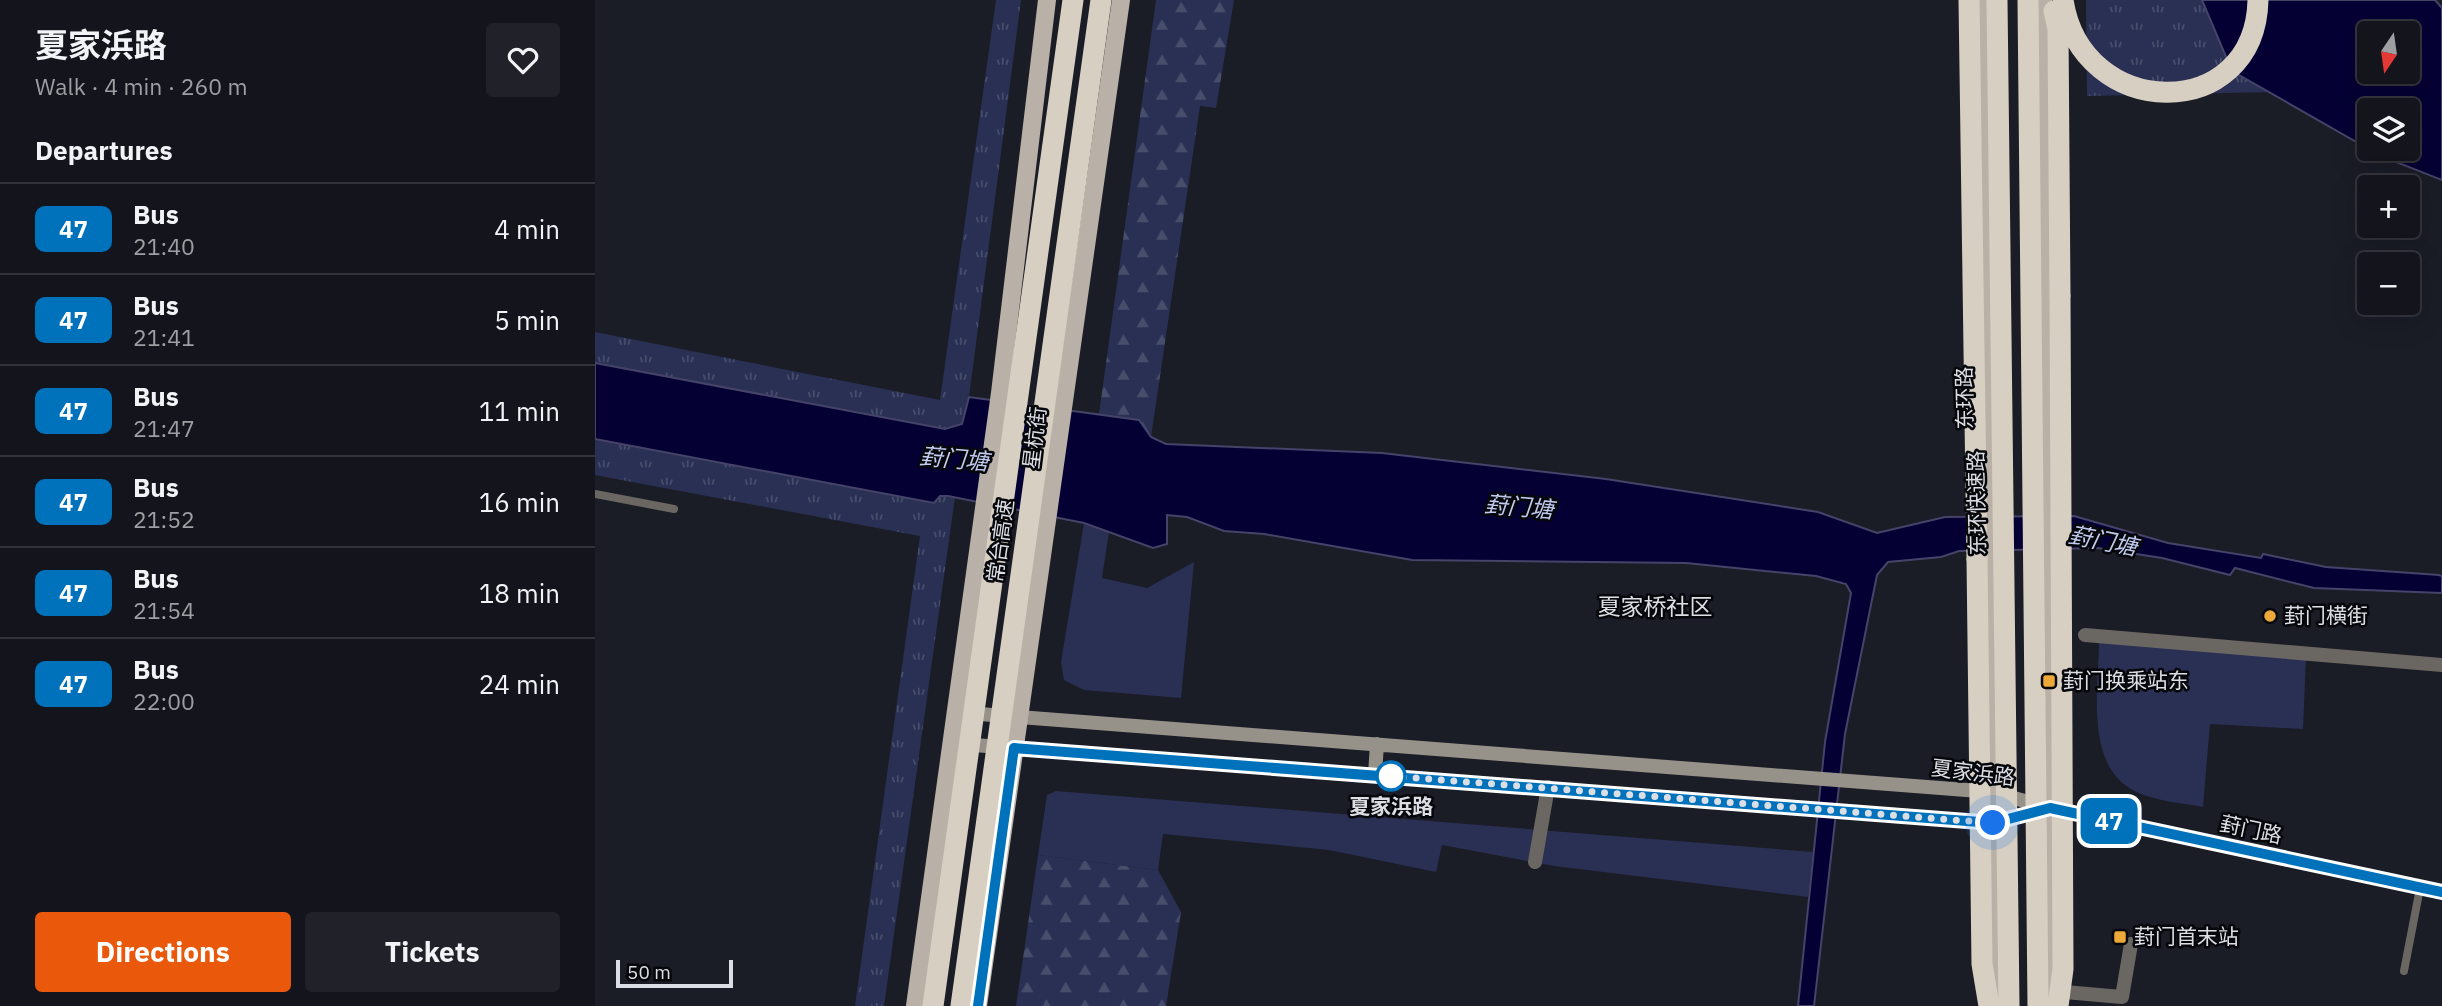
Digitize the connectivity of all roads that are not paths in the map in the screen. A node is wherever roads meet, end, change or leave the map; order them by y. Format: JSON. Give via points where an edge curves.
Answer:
{"nodes":[{"id":1,"x":1047,"y":0,"type":"edge"},
{"id":2,"x":1073,"y":0,"type":"edge"},
{"id":3,"x":1101,"y":0,"type":"edge"},
{"id":4,"x":1121,"y":0,"type":"edge"},
{"id":5,"x":1969,"y":0,"type":"edge"},
{"id":6,"x":1983,"y":0,"type":"edge"},
{"id":7,"x":1997,"y":0,"type":"edge"},
{"id":8,"x":2028,"y":0,"type":"edge"},
{"id":9,"x":2043,"y":0,"type":"edge"},
{"id":10,"x":2051,"y":0,"type":"edge"},
{"id":11,"x":2063,"y":0,"type":"edge"},
{"id":12,"x":2258,"y":0,"type":"edge"},
{"id":13,"x":595,"y":494,"type":"edge"},
{"id":14,"x":674,"y":509,"type":"dead end"},
{"id":15,"x":2085,"y":635,"type":"dead end"},
{"id":16,"x":2442,"y":665,"type":"edge"},
{"id":17,"x":955,"y":712,"type":"junction"},
{"id":18,"x":1018,"y":716,"type":"junction"},
{"id":19,"x":951,"y":743,"type":"junction"},
{"id":20,"x":1377,"y":744,"type":"junction"},
{"id":21,"x":1014,"y":748,"type":"junction"},
{"id":22,"x":1375,"y":775,"type":"junction"},
{"id":23,"x":1548,"y":788,"type":"junction"},
{"id":24,"x":1992,"y":792,"type":"junction"},
{"id":25,"x":2050,"y":808,"type":"junction"},
{"id":26,"x":1993,"y":823,"type":"junction"},
{"id":27,"x":1535,"y":862,"type":"dead end"},
{"id":28,"x":2420,"y":888,"type":"junction"},
{"id":29,"x":2442,"y":892,"type":"edge"},
{"id":30,"x":2131,"y":944,"type":"dead end"},
{"id":31,"x":2404,"y":971,"type":"dead end"},
{"id":32,"x":2050,"y":1002,"type":"edge"},
{"id":33,"x":915,"y":1006,"type":"edge"},
{"id":34,"x":933,"y":1006,"type":"edge"},
{"id":35,"x":961,"y":1006,"type":"edge"},
{"id":36,"x":978,"y":1006,"type":"edge"},
{"id":37,"x":1989,"y":1006,"type":"edge"},
{"id":38,"x":1995,"y":1006,"type":"edge"},
{"id":39,"x":2009,"y":1006,"type":"edge"}],
"edges":[{"from":1,"to":17,"type":"main road","name":"星杭街","via":[[1000,393]]},
{"from":2,"to":34,"type":"highway","name":"常台高速","bridge":true},
{"from":3,"to":35,"type":"highway","name":"常台高速","bridge":true},
{"from":4,"to":18,"type":"main road","name":"星杭街"},
{"from":5,"to":37,"type":"highway","bridge":true,"via":[[1982,964]]},
{"from":6,"to":24,"type":"main road","name":"东环路"},
{"from":7,"to":39,"type":"highway","name":"东环快速路","bridge":true},
{"from":8,"to":32,"type":"highway","bridge":true},
{"from":9,"to":25,"type":"main road"},
{"from":10,"to":32,"type":"highway","bridge":true,"via":[[2058,29],[2063,969]]},
{"from":11,"to":12,"type":"highway","via":[[2073,36],[2100,70],[2132,88],[2171,93],[2205,85],[2234,63],[2253,30]]},
{"from":13,"to":14,"type":"lane"},
{"from":15,"to":16,"type":"street"},
{"from":17,"to":18,"type":"main road","name":"夏家浜路"},
{"from":17,"to":19,"type":"main road","name":"星杭街"},
{"from":18,"to":20,"type":"main road","name":"夏家浜路"},
{"from":18,"to":21,"type":"main road","name":"星杭街"},
{"from":19,"to":21,"type":"main road","name":"夏家浜路"},
{"from":19,"to":33,"type":"main road","name":"星杭街"},
{"from":20,"to":22,"type":"main road"},
{"from":20,"to":24,"type":"main road","name":"夏家浜路"},
{"from":21,"to":22,"type":"main road","name":"夏家浜路"},
{"from":21,"to":36,"type":"main road","name":"星杭街"},
{"from":22,"to":23,"type":"main road","name":"夏家浜路"},
{"from":23,"to":26,"type":"main road","name":"夏家浜路"},
{"from":23,"to":27,"type":"street"},
{"from":24,"to":25,"type":"main road","name":"夏家浜路"},
{"from":24,"to":26,"type":"main road","name":"东环路"},
{"from":25,"to":26,"type":"main road","name":"夏家浜路"},
{"from":25,"to":28,"type":"main road","name":"葑门路"},
{"from":25,"to":32,"type":"main road"},
{"from":26,"to":38,"type":"main road","name":"东环路"},
{"from":28,"to":29,"type":"main road","name":"葑门路"},
{"from":28,"to":31,"type":"lane"},
{"from":30,"to":32,"type":"street","via":[[2122,997]]}]}
